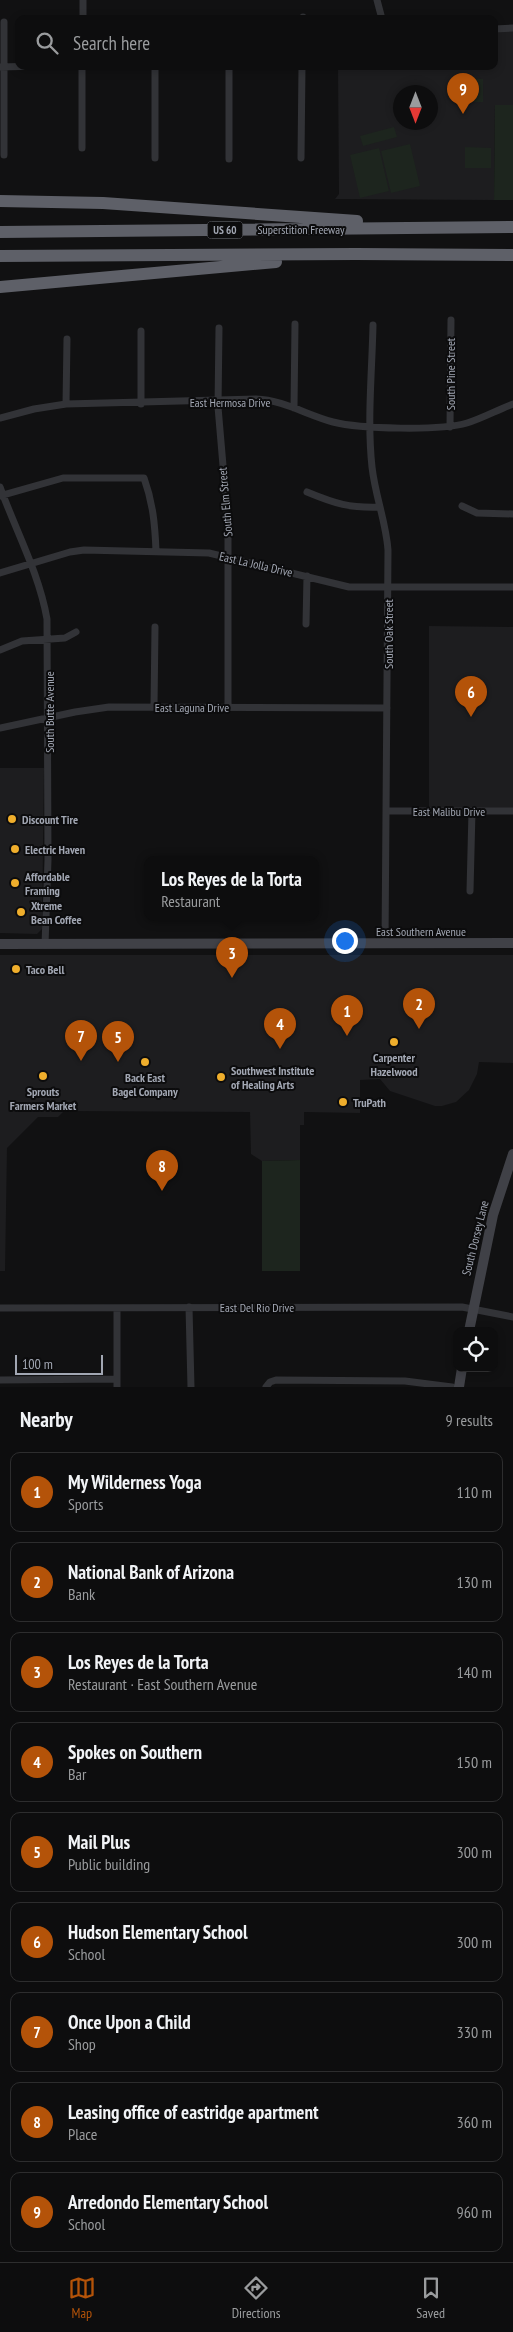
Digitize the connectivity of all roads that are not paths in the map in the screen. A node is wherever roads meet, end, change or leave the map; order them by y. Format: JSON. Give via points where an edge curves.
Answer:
{"nodes":[{"id":1,"x":83,"y":0,"type":"edge"},
{"id":2,"x":377,"y":0,"type":"edge"},
{"id":3,"x":83,"y":15,"type":"edge"},
{"id":4,"x":381,"y":15,"type":"edge"},
{"id":5,"x":4,"y":22,"type":"dead end"},
{"id":6,"x":513,"y":28,"type":"edge"},
{"id":7,"x":498,"y":29,"type":"edge"},
{"id":8,"x":2,"y":67,"type":"edge"},
{"id":9,"x":15,"y":67,"type":"edge"},
{"id":10,"x":82,"y":70,"type":"edge"},
{"id":11,"x":155,"y":70,"type":"edge"},
{"id":12,"x":229,"y":70,"type":"edge"},
{"id":13,"x":302,"y":70,"type":"edge"},
{"id":14,"x":82,"y":148,"type":"dead end"},
{"id":15,"x":4,"y":155,"type":"dead end"},
{"id":16,"x":155,"y":158,"type":"dead end"},
{"id":17,"x":301,"y":158,"type":"dead end"},
{"id":18,"x":228,"y":159,"type":"dead end"},
{"id":19,"x":0,"y":201,"type":"edge"},
{"id":20,"x":513,"y":227,"type":"edge"},
{"id":21,"x":450,"y":228,"type":"junction"},
{"id":22,"x":0,"y":232,"type":"edge"},
{"id":23,"x":356,"y":254,"type":"junction"},
{"id":24,"x":513,"y":255,"type":"edge"},
{"id":25,"x":0,"y":256,"type":"edge"},
{"id":26,"x":0,"y":287,"type":"edge"},
{"id":27,"x":451,"y":320,"type":"dead end"},
{"id":28,"x":296,"y":324,"type":"dead end"},
{"id":29,"x":373,"y":325,"type":"dead end"},
{"id":30,"x":220,"y":328,"type":"dead end"},
{"id":31,"x":141,"y":332,"type":"dead end"},
{"id":32,"x":67,"y":339,"type":"dead end"},
{"id":33,"x":218,"y":400,"type":"junction"},
{"id":34,"x":66,"y":404,"type":"junction"},
{"id":35,"x":141,"y":404,"type":"junction"},
{"id":36,"x":513,"y":404,"type":"edge"},
{"id":37,"x":294,"y":408,"type":"junction"},
{"id":38,"x":0,"y":418,"type":"edge"},
{"id":39,"x":371,"y":426,"type":"junction"},
{"id":40,"x":450,"y":427,"type":"junction"},
{"id":41,"x":0,"y":487,"type":"edge"},
{"id":42,"x":307,"y":492,"type":"dead end"},
{"id":43,"x":2,"y":496,"type":"edge"},
{"id":44,"x":462,"y":506,"type":"dead end"},
{"id":45,"x":380,"y":507,"type":"junction"},
{"id":46,"x":513,"y":514,"type":"edge"},
{"id":47,"x":156,"y":552,"type":"junction"},
{"id":48,"x":229,"y":556,"type":"junction"},
{"id":49,"x":31,"y":563,"type":"junction"},
{"id":50,"x":0,"y":573,"type":"edge"},
{"id":51,"x":307,"y":576,"type":"junction"},
{"id":52,"x":513,"y":587,"type":"edge"},
{"id":53,"x":388,"y":588,"type":"junction"},
{"id":54,"x":306,"y":624,"type":"dead end"},
{"id":55,"x":155,"y":627,"type":"dead end"},
{"id":56,"x":76,"y":632,"type":"dead end"},
{"id":57,"x":48,"y":638,"type":"junction"},
{"id":58,"x":0,"y":650,"type":"edge"},
{"id":59,"x":228,"y":706,"type":"junction"},
{"id":60,"x":154,"y":707,"type":"junction"},
{"id":61,"x":387,"y":708,"type":"junction"},
{"id":62,"x":49,"y":719,"type":"junction"},
{"id":63,"x":0,"y":728,"type":"edge"},
{"id":64,"x":386,"y":811,"type":"junction"},
{"id":65,"x":472,"y":811,"type":"junction"},
{"id":66,"x":513,"y":811,"type":"edge"},
{"id":67,"x":470,"y":891,"type":"dead end"},
{"id":68,"x":513,"y":943,"type":"edge"},
{"id":69,"x":0,"y":944,"type":"edge"},
{"id":70,"x":385,"y":944,"type":"junction"},
{"id":71,"x":45,"y":945,"type":"junction"},
{"id":72,"x":513,"y":1154,"type":"edge"},
{"id":73,"x":189,"y":1307,"type":"junction"},
{"id":74,"x":0,"y":1308,"type":"edge"},
{"id":75,"x":116,"y":1308,"type":"junction"},
{"id":76,"x":473,"y":1308,"type":"junction"},
{"id":77,"x":513,"y":1317,"type":"edge"},
{"id":78,"x":470,"y":1327,"type":"edge"},
{"id":79,"x":461,"y":1372,"type":"edge"},
{"id":80,"x":0,"y":1380,"type":"edge"},
{"id":81,"x":117,"y":1383,"type":"edge"},
{"id":82,"x":191,"y":1387,"type":"edge"},
{"id":83,"x":266,"y":1387,"type":"edge"},
{"id":84,"x":452,"y":1387,"type":"edge"},
{"id":85,"x":459,"y":1387,"type":"edge"}],
"edges":[{"from":1,"to":3,"type":"street"},
{"from":2,"to":4,"type":"street"},
{"from":5,"to":8,"type":"street"},
{"from":6,"to":7,"type":"street"},
{"from":8,"to":9,"type":"street"},
{"from":8,"to":15,"type":"street"},
{"from":10,"to":14,"type":"street"},
{"from":11,"to":16,"type":"street"},
{"from":12,"to":18,"type":"street"},
{"from":13,"to":17,"type":"street"},
{"from":19,"to":21,"type":"highway","via":[[103,203]]},
{"from":20,"to":21,"type":"highway","name":"Superstition Freeway","number":"US 60"},
{"from":21,"to":22,"type":"highway","name":"Superstition Freeway","number":"US 60"},
{"from":23,"to":24,"type":"highway","name":"Superstition Freeway","number":"US 60"},
{"from":23,"to":25,"type":"highway","name":"Superstition Freeway","number":"US 60"},
{"from":23,"to":26,"type":"highway"},
{"from":27,"to":40,"type":"street","name":"South Pine Street"},
{"from":28,"to":37,"type":"street"},
{"from":29,"to":39,"type":"street","name":"South Oak Street"},
{"from":30,"to":33,"type":"street","name":"South Elm Street"},
{"from":31,"to":35,"type":"street"},
{"from":32,"to":34,"type":"street"},
{"from":33,"to":35,"type":"street","name":"East Hermosa Drive"},
{"from":33,"to":37,"type":"street","name":"East Hermosa Drive","via":[[270,400]]},
{"from":33,"to":48,"type":"street","name":"South Elm Street"},
{"from":34,"to":35,"type":"street","name":"East Hermosa Drive"},
{"from":34,"to":38,"type":"street","name":"East Hermosa Drive"},
{"from":36,"to":40,"type":"street","name":"East Hermosa Drive"},
{"from":37,"to":39,"type":"street","name":"East Hermosa Drive","via":[[334,422]]},
{"from":39,"to":40,"type":"street","name":"East Hermosa Drive"},
{"from":39,"to":45,"type":"street","name":"South Oak Street","via":[[373,476]]},
{"from":41,"to":43,"type":"street","name":"South Butte Avenue"},
{"from":42,"to":45,"type":"street","via":[[336,504]]},
{"from":43,"to":47,"type":"street","via":[[63,478],[144,478],[155,520]]},
{"from":43,"to":49,"type":"street","name":"South Butte Avenue"},
{"from":44,"to":46,"type":"street","via":[[476,513]]},
{"from":45,"to":53,"type":"street","name":"South Oak Street","via":[[387,533]]},
{"from":47,"to":48,"type":"street","name":"East La Jolla Drive","via":[[190,551]]},
{"from":47,"to":49,"type":"street","name":"East La Jolla Drive","via":[[84,550]]},
{"from":48,"to":51,"type":"street","name":"East La Jolla Drive"},
{"from":48,"to":59,"type":"street","name":"South Elm Street"},
{"from":49,"to":50,"type":"street","name":"East La Jolla Drive"},
{"from":49,"to":57,"type":"street","name":"South Butte Avenue","via":[[44,600]]},
{"from":51,"to":53,"type":"street","name":"East La Jolla Drive","via":[[349,587]]},
{"from":51,"to":54,"type":"street"},
{"from":52,"to":53,"type":"street","name":"East La Jolla Drive"},
{"from":53,"to":61,"type":"street","name":"South Oak Street"},
{"from":55,"to":60,"type":"street"},
{"from":56,"to":57,"type":"street","via":[[66,638]]},
{"from":57,"to":58,"type":"street","via":[[22,641]]},
{"from":57,"to":62,"type":"street","name":"South Butte Avenue"},
{"from":59,"to":60,"type":"street","name":"East Laguna Drive"},
{"from":59,"to":61,"type":"street","name":"East Laguna Drive"},
{"from":60,"to":62,"type":"street","name":"East Laguna Drive","via":[[109,707]]},
{"from":61,"to":64,"type":"street","name":"South Oak Street"},
{"from":62,"to":63,"type":"street","name":"East Laguna Drive"},
{"from":62,"to":71,"type":"street","name":"South Butte Avenue"},
{"from":64,"to":65,"type":"street","name":"East Malibu Drive"},
{"from":64,"to":70,"type":"street","name":"South Oak Street"},
{"from":65,"to":66,"type":"street","name":"East Malibu Drive"},
{"from":65,"to":67,"type":"street"},
{"from":68,"to":70,"type":"main road","name":"East Southern Avenue"},
{"from":69,"to":71,"type":"main road","name":"East Southern Avenue"},
{"from":70,"to":71,"type":"main road","name":"East Southern Avenue"},
{"from":72,"to":76,"type":"main road","name":"South Dorsey Lane","via":[[493,1215]]},
{"from":73,"to":75,"type":"street","name":"East Del Rio Drive"},
{"from":73,"to":76,"type":"street","name":"East Del Rio Drive"},
{"from":73,"to":82,"type":"street"},
{"from":74,"to":75,"type":"street","name":"East Del Rio Drive"},
{"from":75,"to":81,"type":"street"},
{"from":76,"to":77,"type":"street","name":"East Del Rio Drive"},
{"from":76,"to":78,"type":"main road","name":"South Dorsey Lane"},
{"from":79,"to":85,"type":"main road"},
{"from":80,"to":81,"type":"street"},
{"from":83,"to":84,"type":"street","via":[[273,1381],[305,1380],[405,1381]]}]}
